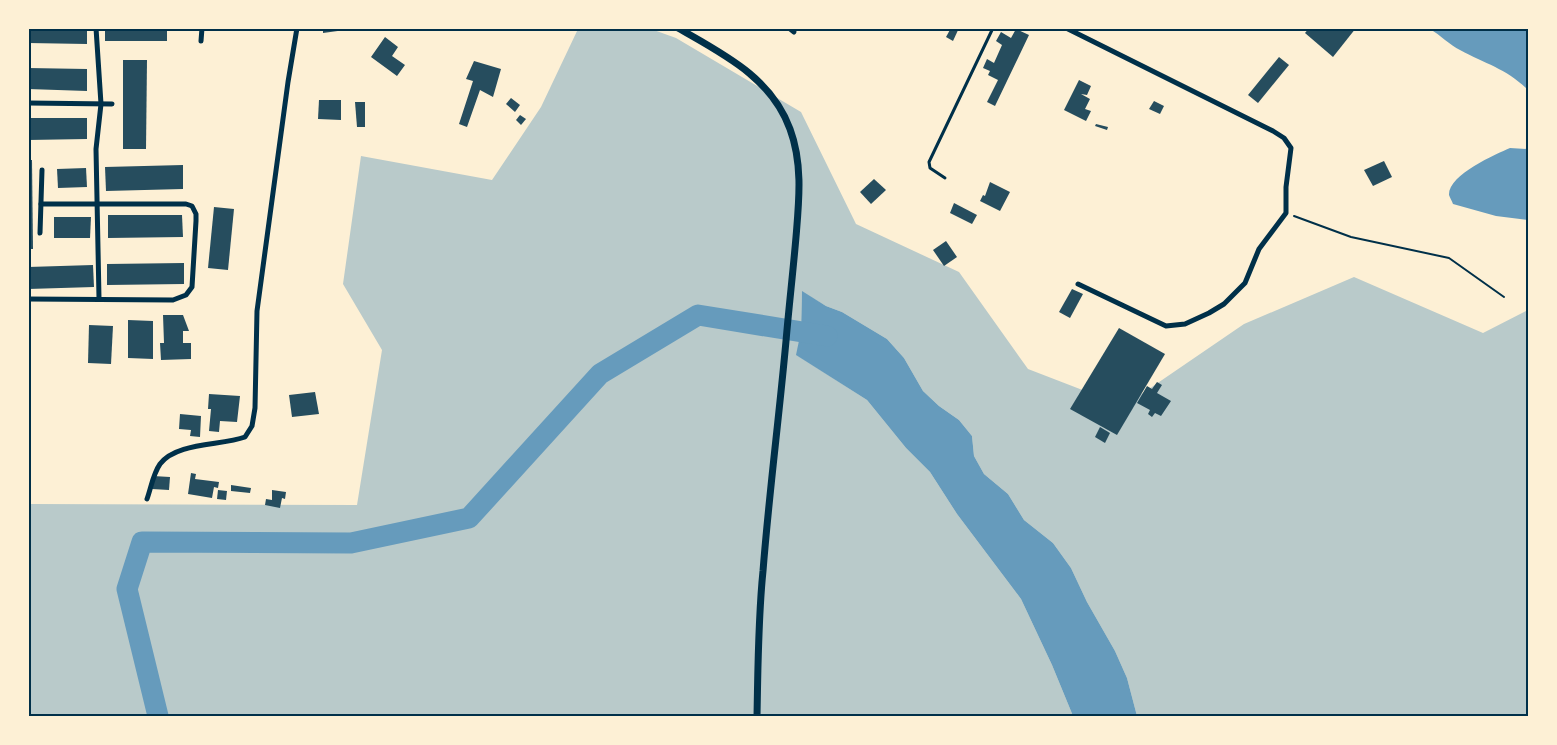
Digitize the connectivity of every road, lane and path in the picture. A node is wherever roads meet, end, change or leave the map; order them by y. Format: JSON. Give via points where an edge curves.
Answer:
{"nodes":[{"id":1,"x":96,"y":28,"type":"edge"},
{"id":2,"x":202,"y":28,"type":"edge"},
{"id":3,"x":297,"y":28,"type":"edge"},
{"id":4,"x":678,"y":28,"type":"edge"},
{"id":5,"x":993,"y":28,"type":"edge"},
{"id":6,"x":1066,"y":28,"type":"edge"},
{"id":7,"x":201,"y":41,"type":"dead end"},
{"id":8,"x":28,"y":104,"type":"edge"},
{"id":9,"x":100,"y":104,"type":"junction"},
{"id":10,"x":112,"y":104,"type":"dead end"},
{"id":11,"x":42,"y":170,"type":"dead end"},
{"id":12,"x":945,"y":178,"type":"dead end"},
{"id":13,"x":97,"y":203,"type":"junction"},
{"id":14,"x":41,"y":204,"type":"junction"},
{"id":15,"x":1286,"y":213,"type":"junction"},
{"id":16,"x":40,"y":233,"type":"dead end"},
{"id":17,"x":1078,"y":284,"type":"dead end"},
{"id":18,"x":1504,"y":297,"type":"dead end"},
{"id":19,"x":99,"y":298,"type":"junction"},
{"id":20,"x":28,"y":300,"type":"edge"},
{"id":21,"x":147,"y":500,"type":"dead end"},
{"id":22,"x":757,"y":717,"type":"edge"}],
"edges":[{"from":1,"to":9,"type":"street"},
{"from":2,"to":7,"type":"street"},
{"from":3,"to":21,"type":"street","via":[[257,311],[253,421],[245,437],[168,457],[156,472]]},
{"from":4,"to":22,"type":"street","via":[[751,73],[773,98],[796,146],[800,190],[762,573]]},
{"from":5,"to":12,"type":"lane","via":[[929,162],[930,168]]},
{"from":6,"to":15,"type":"street","via":[[1284,138],[1291,148]]},
{"from":8,"to":9,"type":"street"},
{"from":9,"to":10,"type":"street"},
{"from":9,"to":13,"type":"street"},
{"from":11,"to":14,"type":"street"},
{"from":13,"to":14,"type":"street"},
{"from":13,"to":19,"type":"street"},
{"from":13,"to":19,"type":"street","via":[[186,204],[196,214],[193,283],[186,295],[173,300]]},
{"from":14,"to":16,"type":"street"},
{"from":15,"to":17,"type":"street","via":[[1259,249],[1245,283],[1224,304],[1193,322],[1166,326]]},
{"from":15,"to":18,"type":"path","via":[[1351,237],[1449,258]]},
{"from":19,"to":20,"type":"street"}]}
